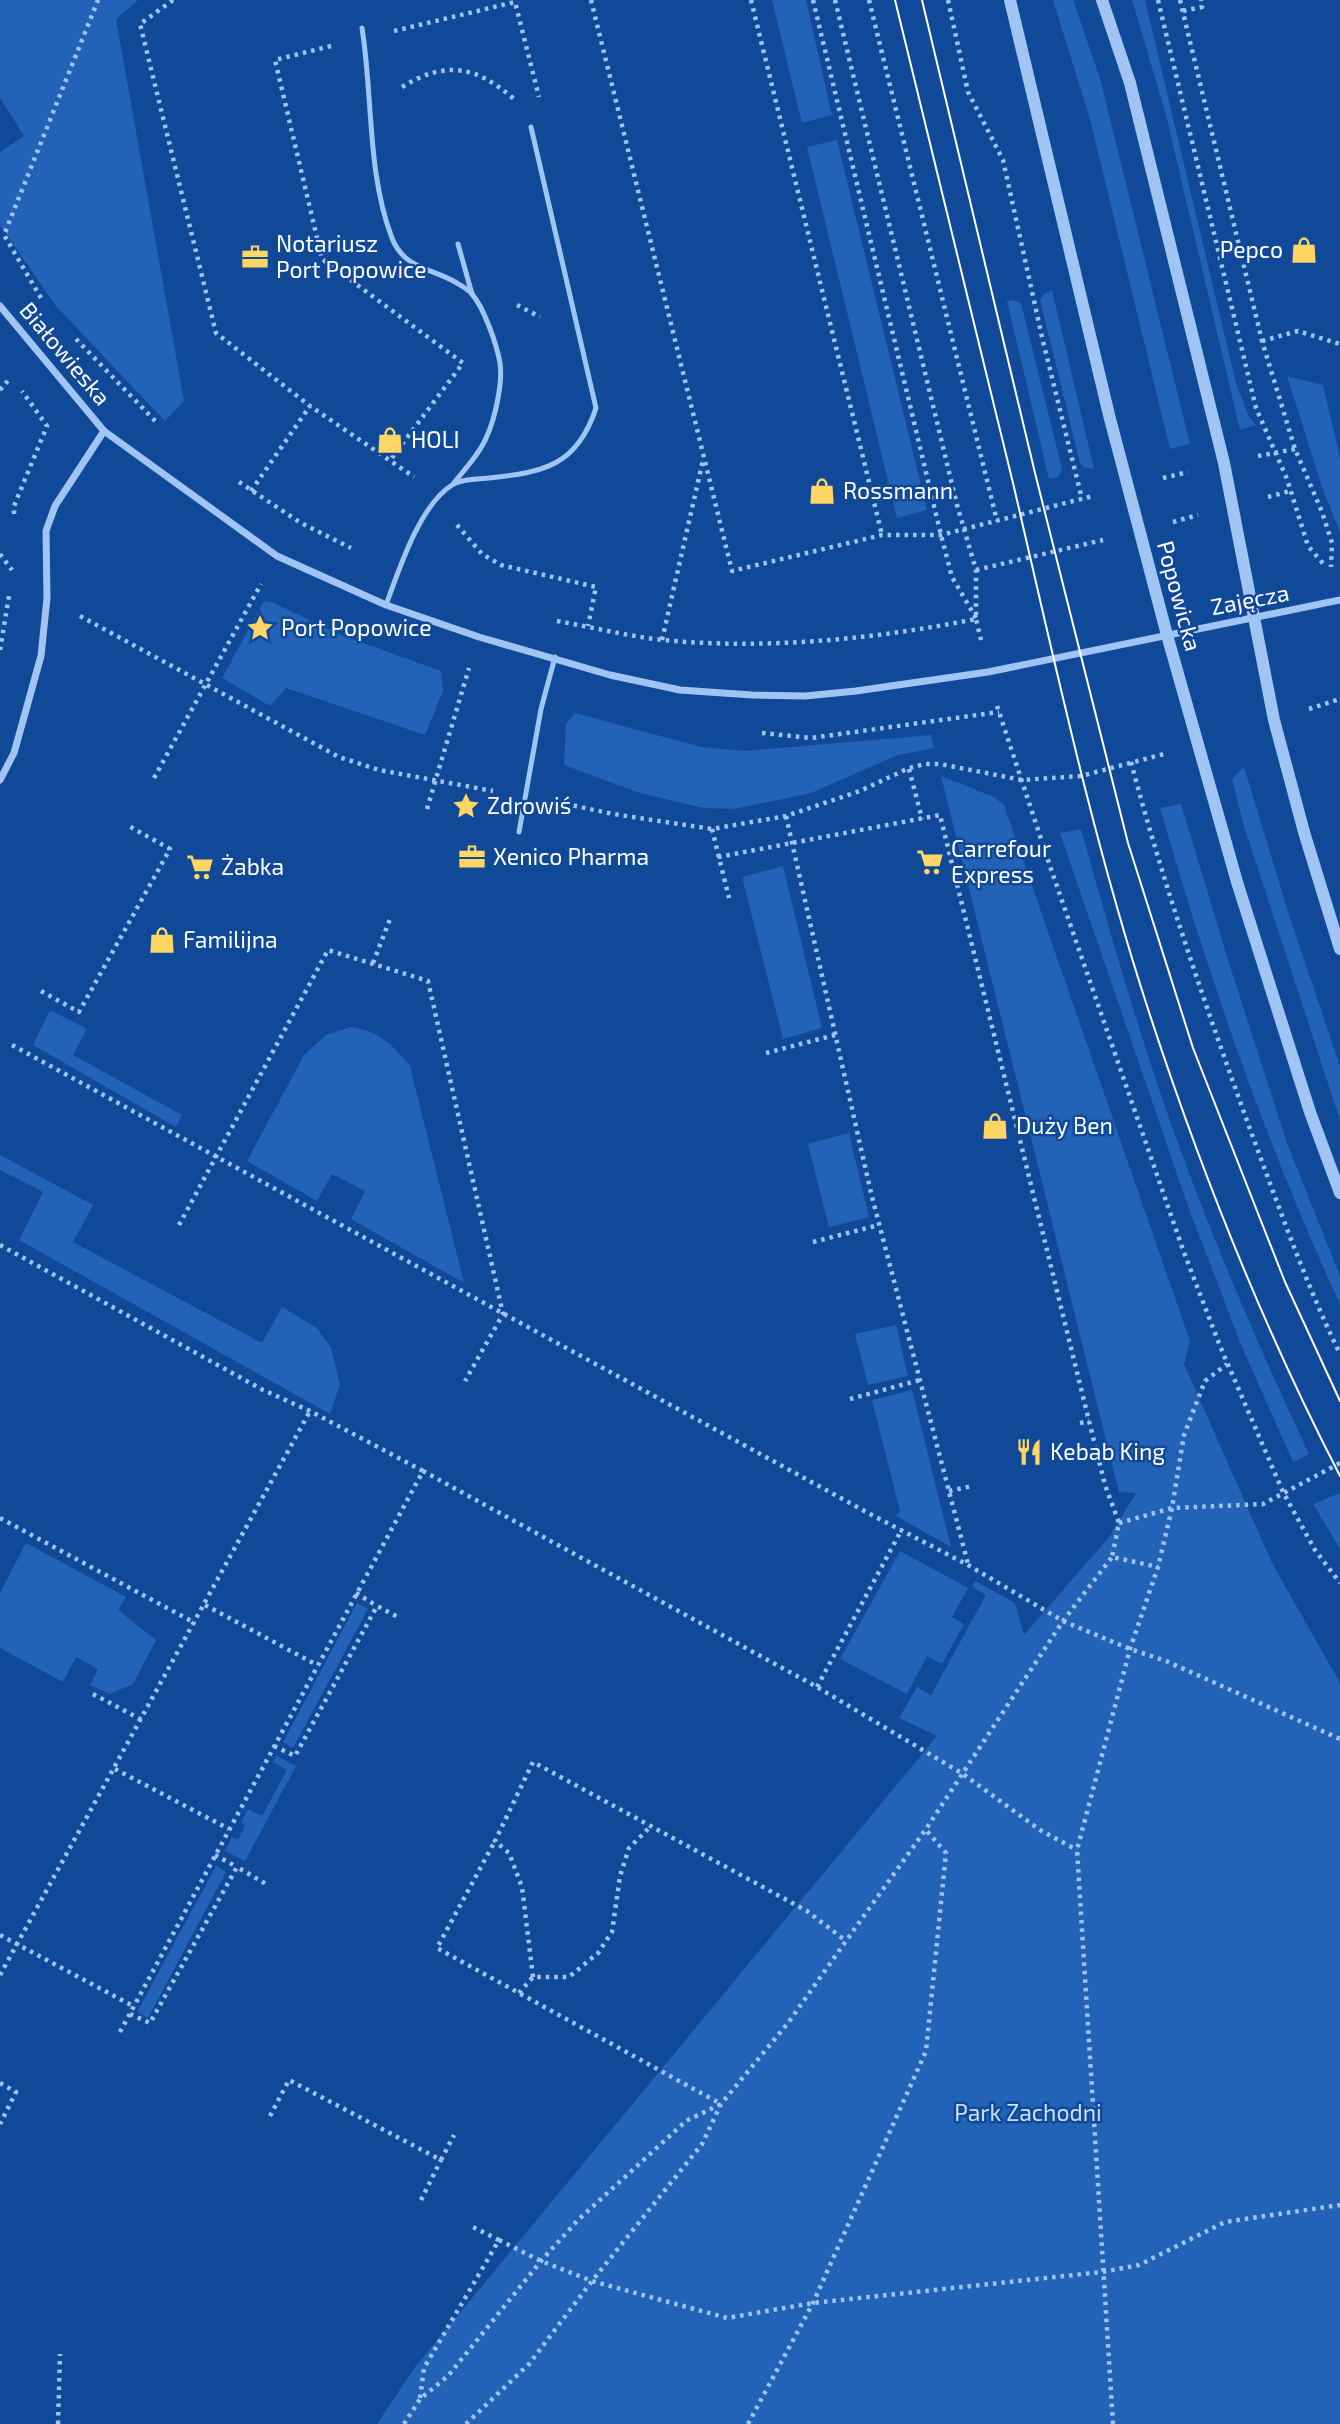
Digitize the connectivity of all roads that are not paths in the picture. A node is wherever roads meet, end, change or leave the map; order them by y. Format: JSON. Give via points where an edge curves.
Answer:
{"nodes":[{"id":1,"x":1010,"y":0,"type":"edge"},
{"id":2,"x":1102,"y":0,"type":"edge"},
{"id":3,"x":362,"y":28,"type":"dead end"},
{"id":4,"x":531,"y":127,"type":"road end"},
{"id":5,"x":458,"y":244,"type":"dead end"},
{"id":6,"x":472,"y":294,"type":"junction"},
{"id":7,"x":0,"y":306,"type":"edge"},
{"id":8,"x":104,"y":431,"type":"junction"},
{"id":9,"x":453,"y":484,"type":"junction"},
{"id":10,"x":1340,"y":600,"type":"edge"},
{"id":11,"x":386,"y":605,"type":"junction"},
{"id":12,"x":1256,"y":619,"type":"junction"},
{"id":13,"x":1167,"y":635,"type":"junction"},
{"id":14,"x":555,"y":657,"type":"junction"},
{"id":15,"x":0,"y":780,"type":"edge"},
{"id":16,"x":519,"y":832,"type":"dead end"},
{"id":17,"x":1340,"y":949,"type":"edge"},
{"id":18,"x":1340,"y":1193,"type":"edge"}],
"edges":[{"from":1,"to":13,"type":"street","name":"Popowicka","via":[[1108,415]]},
{"from":2,"to":12,"type":"street","via":[[1130,83],[1224,463]]},
{"from":3,"to":6,"type":"lane","via":[[369,130],[393,242],[408,260]]},
{"from":4,"to":9,"type":"lane","via":[[596,408],[579,446],[566,458],[515,475]]},
{"from":5,"to":6,"type":"lane"},
{"from":6,"to":9,"type":"lane","via":[[500,364],[496,406],[487,437]]},
{"from":7,"to":8,"type":"street","name":"Białowieska"},
{"from":8,"to":11,"type":"street","name":"Zajęcza","via":[[277,556]]},
{"from":8,"to":15,"type":"street","name":"Białowieska","via":[[55,506],[46,531],[47,598],[41,656],[14,753]]},
{"from":9,"to":11,"type":"lane","via":[[422,520]]},
{"from":10,"to":12,"type":"street","name":"Zajęcza"},
{"from":11,"to":14,"type":"street","name":"Zajęcza","via":[[478,637]]},
{"from":12,"to":13,"type":"street","name":"Zajęcza"},
{"from":12,"to":17,"type":"street","via":[[1274,720]]},
{"from":13,"to":14,"type":"street","name":"Zajęcza","via":[[988,672],[805,696],[680,690]]},
{"from":13,"to":18,"type":"street","name":"Popowicka","via":[[1237,882]]},
{"from":14,"to":16,"type":"lane"}]}
